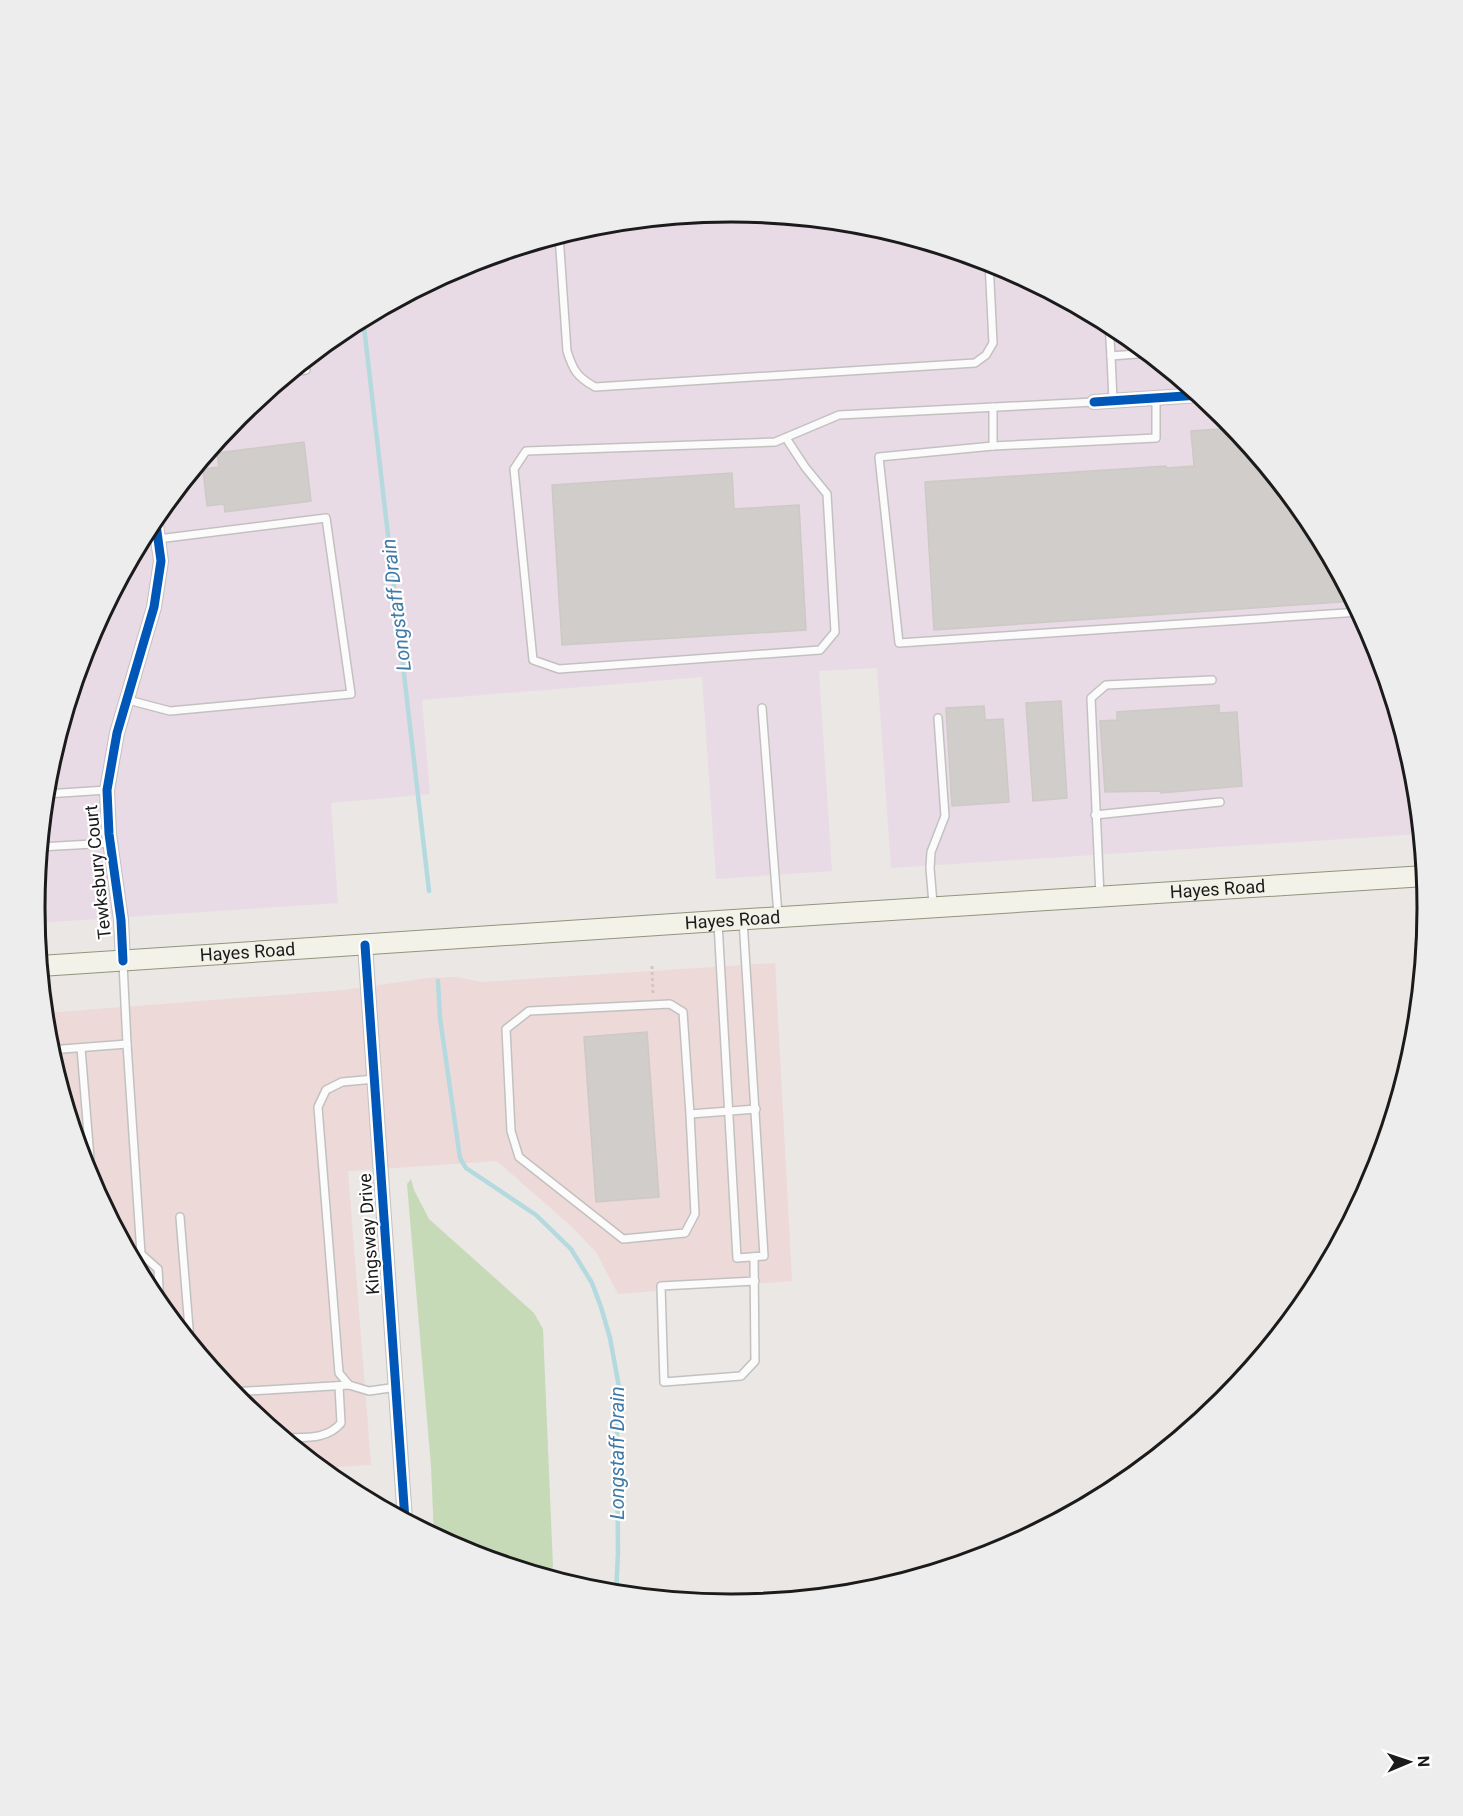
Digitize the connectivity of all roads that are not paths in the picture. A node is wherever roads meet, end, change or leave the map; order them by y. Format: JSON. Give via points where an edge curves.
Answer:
{"nodes":[{"id":1,"x":560,"y":244,"type":"edge"},
{"id":2,"x":990,"y":272,"type":"edge"},
{"id":3,"x":1110,"y":335,"type":"edge"},
{"id":4,"x":1137,"y":354,"type":"edge"},
{"id":5,"x":1111,"y":356,"type":"junction"},
{"id":6,"x":1188,"y":396,"type":"edge"},
{"id":7,"x":1156,"y":398,"type":"junction"},
{"id":8,"x":1113,"y":401,"type":"junction"},
{"id":9,"x":1094,"y":402,"type":"joint"},
{"id":10,"x":993,"y":407,"type":"junction"},
{"id":11,"x":786,"y":438,"type":"junction"},
{"id":12,"x":993,"y":446,"type":"junction"},
{"id":13,"x":161,"y":528,"type":"edge"},
{"id":14,"x":157,"y":534,"type":"edge"},
{"id":15,"x":1351,"y":613,"type":"edge"},
{"id":16,"x":1212,"y":680,"type":"dead end"},
{"id":17,"x":128,"y":700,"type":"junction"},
{"id":18,"x":762,"y":708,"type":"dead end"},
{"id":19,"x":938,"y":718,"type":"dead end"},
{"id":20,"x":107,"y":790,"type":"junction"},
{"id":21,"x":55,"y":793,"type":"edge"},
{"id":22,"x":1221,"y":802,"type":"dead end"},
{"id":23,"x":1095,"y":815,"type":"junction"},
{"id":24,"x":110,"y":843,"type":"junction"},
{"id":25,"x":48,"y":847,"type":"edge"},
{"id":26,"x":1417,"y":877,"type":"edge"},
{"id":27,"x":1100,"y":898,"type":"junction"},
{"id":28,"x":933,"y":907,"type":"junction"},
{"id":29,"x":778,"y":918,"type":"junction"},
{"id":30,"x":743,"y":920,"type":"junction"},
{"id":31,"x":718,"y":921,"type":"junction"},
{"id":32,"x":365,"y":945,"type":"junction"},
{"id":33,"x":123,"y":961,"type":"junction"},
{"id":34,"x":47,"y":966,"type":"edge"},
{"id":35,"x":126,"y":1044,"type":"junction"},
{"id":36,"x":81,"y":1047,"type":"junction"},
{"id":37,"x":60,"y":1049,"type":"edge"},
{"id":38,"x":375,"y":1079,"type":"junction"},
{"id":39,"x":756,"y":1109,"type":"junction"},
{"id":40,"x":728,"y":1111,"type":"junction"},
{"id":41,"x":690,"y":1114,"type":"junction"},
{"id":42,"x":89,"y":1151,"type":"edge"},
{"id":43,"x":180,"y":1217,"type":"dead end"},
{"id":44,"x":141,"y":1254,"type":"joint"},
{"id":45,"x":754,"y":1257,"type":"junction"},
{"id":46,"x":755,"y":1281,"type":"junction"},
{"id":47,"x":159,"y":1286,"type":"edge"},
{"id":48,"x":189,"y":1328,"type":"edge"},
{"id":49,"x":349,"y":1385,"type":"junction"},
{"id":50,"x":339,"y":1386,"type":"junction"},
{"id":51,"x":397,"y":1387,"type":"junction"},
{"id":52,"x":244,"y":1391,"type":"edge"},
{"id":53,"x":295,"y":1437,"type":"edge"},
{"id":54,"x":404,"y":1512,"type":"edge"}],
"edges":[{"from":1,"to":2,"type":"lane","via":[[567,351],[581,379],[595,387],[975,363],[993,343]]},
{"from":3,"to":5,"type":"lane"},
{"from":4,"to":5,"type":"lane"},
{"from":5,"to":8,"type":"lane"},
{"from":6,"to":7,"type":"street"},
{"from":7,"to":8,"type":"street"},
{"from":7,"to":12,"type":"lane","via":[[1156,438]]},
{"from":8,"to":9,"type":"street"},
{"from":9,"to":10,"type":"lane"},
{"from":10,"to":11,"type":"lane","via":[[839,415]]},
{"from":10,"to":12,"type":"lane"},
{"from":11,"to":11,"type":"lane","via":[[775,442],[526,452],[514,469],[533,660],[559,669],[819,650],[835,632],[827,494]]},
{"from":12,"to":15,"type":"lane","via":[[879,456],[899,643]]},
{"from":13,"to":17,"type":"lane","via":[[326,518],[351,694],[170,711]]},
{"from":14,"to":17,"type":"street","name":"Tewksbury Court","via":[[161,561],[154,607]]},
{"from":16,"to":23,"type":"lane","via":[[1106,685],[1091,698]]},
{"from":17,"to":20,"type":"street","name":"Tewksbury Court","via":[[117,733]]},
{"from":18,"to":29,"type":"lane"},
{"from":19,"to":28,"type":"lane","via":[[945,816],[931,852]]},
{"from":20,"to":21,"type":"lane"},
{"from":20,"to":24,"type":"street","name":"Tewksbury Court"},
{"from":22,"to":23,"type":"lane"},
{"from":23,"to":27,"type":"lane"},
{"from":24,"to":25,"type":"lane"},
{"from":24,"to":33,"type":"street","name":"Tewksbury Court"},
{"from":26,"to":27,"type":"main road","name":"Hayes Road"},
{"from":27,"to":28,"type":"main road","name":"Hayes Road"},
{"from":28,"to":29,"type":"main road","name":"Hayes Road"},
{"from":29,"to":30,"type":"main road","name":"Hayes Road"},
{"from":30,"to":31,"type":"main road","name":"Hayes Road"},
{"from":30,"to":39,"type":"lane"},
{"from":31,"to":32,"type":"main road","name":"Hayes Road"},
{"from":31,"to":40,"type":"lane"},
{"from":32,"to":33,"type":"main road","name":"Hayes Road"},
{"from":32,"to":38,"type":"street","name":"Kingsway Drive"},
{"from":33,"to":34,"type":"main road","name":"Hayes Road"},
{"from":33,"to":35,"type":"lane"},
{"from":35,"to":36,"type":"lane"},
{"from":35,"to":44,"type":"lane"},
{"from":36,"to":37,"type":"lane"},
{"from":36,"to":42,"type":"lane"},
{"from":38,"to":49,"type":"lane","via":[[342,1082],[326,1090],[318,1107],[339,1373]]},
{"from":38,"to":51,"type":"street","name":"Kingsway Drive"},
{"from":39,"to":40,"type":"lane"},
{"from":39,"to":45,"type":"lane","via":[[764,1256]]},
{"from":40,"to":41,"type":"lane"},
{"from":40,"to":45,"type":"lane","via":[[737,1258]]},
{"from":41,"to":41,"type":"lane","via":[[695,1214],[685,1233],[623,1239],[519,1157],[512,1131],[506,1029],[529,1011],[670,1004],[683,1012]]},
{"from":43,"to":48,"type":"lane"},
{"from":44,"to":47,"type":"lane","via":[[158,1269]]},
{"from":45,"to":46,"type":"lane"},
{"from":46,"to":46,"type":"lane","via":[[755,1362],[741,1376],[664,1382],[661,1286]]},
{"from":49,"to":50,"type":"lane"},
{"from":49,"to":51,"type":"lane","via":[[369,1391]]},
{"from":50,"to":52,"type":"lane"},
{"from":50,"to":53,"type":"lane","via":[[341,1423],[327,1435]]},
{"from":51,"to":54,"type":"street","name":"Kingsway Drive"}]}
